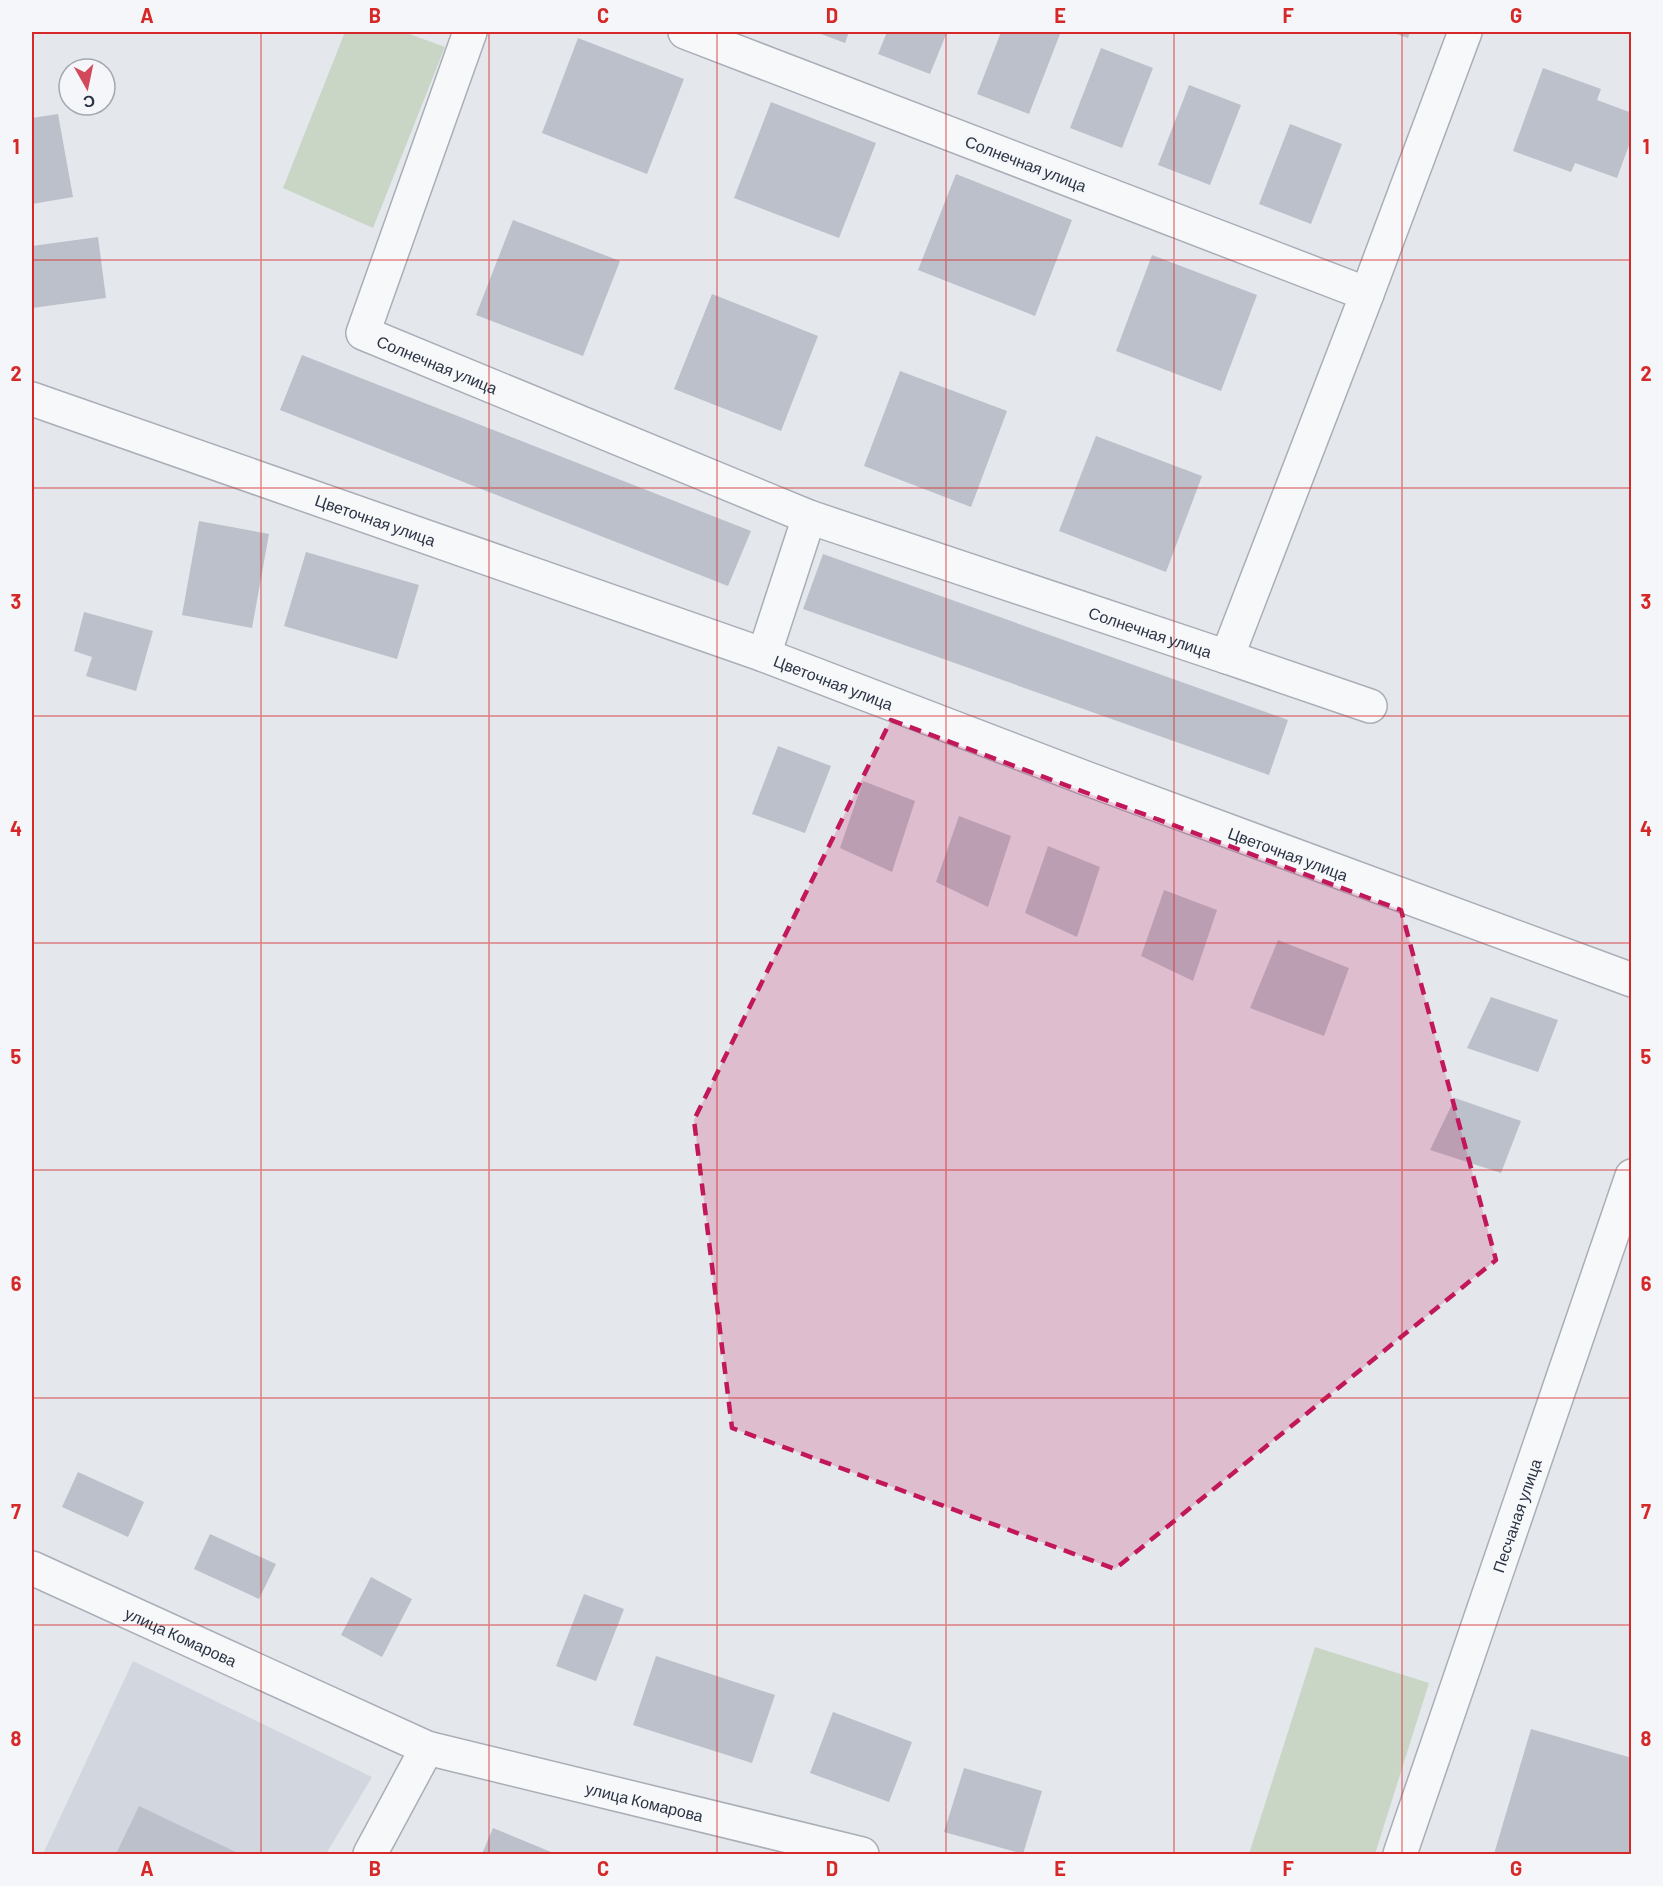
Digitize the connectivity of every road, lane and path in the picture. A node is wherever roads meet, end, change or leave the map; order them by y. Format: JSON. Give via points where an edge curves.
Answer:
{"nodes":[{"id":1,"x":470,"y":32,"type":"edge"},
{"id":2,"x":685,"y":32,"type":"edge"},
{"id":3,"x":1465,"y":32,"type":"edge"},
{"id":4,"x":1367,"y":294,"type":"junction"},
{"id":5,"x":32,"y":399,"type":"edge"},
{"id":6,"x":809,"y":517,"type":"junction"},
{"id":7,"x":765,"y":655,"type":"junction"},
{"id":8,"x":1227,"y":657,"type":"junction"},
{"id":9,"x":1370,"y":706,"type":"dead end"},
{"id":10,"x":1632,"y":980,"type":"edge"},
{"id":11,"x":1632,"y":1176,"type":"edge"},
{"id":12,"x":32,"y":1568,"type":"edge"},
{"id":13,"x":427,"y":1748,"type":"junction"},
{"id":14,"x":369,"y":1854,"type":"edge"},
{"id":15,"x":862,"y":1854,"type":"edge"},
{"id":16,"x":1400,"y":1854,"type":"edge"}],
"edges":[{"from":1,"to":6,"type":"street","name":"Солнечная улица","via":[[363,333]]},
{"from":2,"to":4,"type":"street","name":"Солнечная улица"},
{"from":3,"to":4,"type":"street","name":"Солнечная улица"},
{"from":4,"to":8,"type":"street","name":"Солнечная улица"},
{"from":5,"to":7,"type":"street","name":"Цветочная улица"},
{"from":6,"to":7,"type":"street"},
{"from":6,"to":8,"type":"street","name":"Солнечная улица"},
{"from":7,"to":10,"type":"street","name":"Цветочная улица"},
{"from":8,"to":9,"type":"street"},
{"from":11,"to":16,"type":"street","name":"Песчаная улица"},
{"from":12,"to":13,"type":"street","name":"улица Комарова"},
{"from":13,"to":14,"type":"street"},
{"from":13,"to":15,"type":"street","name":"улица Комарова"}]}
